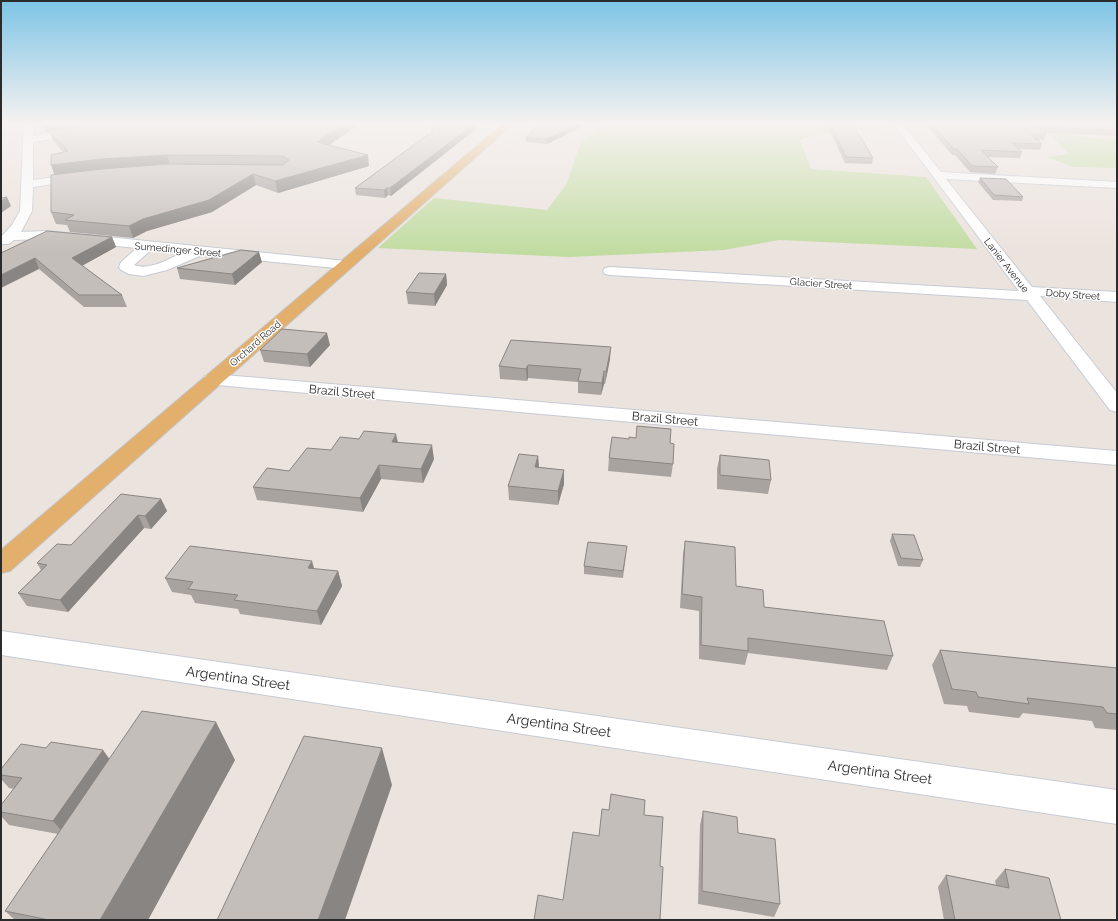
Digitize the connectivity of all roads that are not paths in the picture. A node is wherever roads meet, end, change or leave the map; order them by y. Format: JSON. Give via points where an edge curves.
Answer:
{"nodes":[{"id":1,"x":27,"y":166,"type":"edge"},
{"id":2,"x":461,"y":166,"type":"edge"},
{"id":3,"x":931,"y":166,"type":"edge"},
{"id":4,"x":938,"y":175,"type":"junction"},
{"id":5,"x":90,"y":176,"type":"edge"},
{"id":6,"x":26,"y":184,"type":"junction"},
{"id":7,"x":1117,"y":185,"type":"edge"},
{"id":8,"x":6,"y":239,"type":"edge"},
{"id":9,"x":145,"y":246,"type":"junction"},
{"id":10,"x":200,"y":251,"type":"junction"},
{"id":11,"x":346,"y":265,"type":"junction"},
{"id":12,"x":610,"y":271,"type":"dead end"},
{"id":13,"x":1030,"y":294,"type":"junction"},
{"id":14,"x":1117,"y":297,"type":"edge"},
{"id":15,"x":212,"y":380,"type":"junction"},
{"id":16,"x":1117,"y":406,"type":"edge"},
{"id":17,"x":1117,"y":458,"type":"edge"},
{"id":18,"x":1,"y":564,"type":"edge"},
{"id":19,"x":1,"y":643,"type":"edge"},
{"id":20,"x":1117,"y":807,"type":"edge"}],
"edges":[{"from":1,"to":6,"type":"street"},
{"from":2,"to":11,"type":"main road","name":"Orchard Road"},
{"from":3,"to":4,"type":"street","name":"Lanier Avenue"},
{"from":4,"to":7,"type":"street"},
{"from":4,"to":13,"type":"street","name":"Lanier Avenue"},
{"from":5,"to":6,"type":"street"},
{"from":6,"to":8,"type":"street","via":[[26,211],[22,221]]},
{"from":8,"to":9,"type":"street","name":"Sumedinger Street","via":[[46,235]]},
{"from":9,"to":10,"type":"street","name":"Sumedinger Street"},
{"from":9,"to":10,"type":"street","via":[[126,267],[135,270],[156,269]]},
{"from":10,"to":11,"type":"street","name":"Sumedinger Street"},
{"from":11,"to":15,"type":"main road","name":"Orchard Road"},
{"from":12,"to":13,"type":"street","name":"Glacier Street"},
{"from":13,"to":14,"type":"street","name":"Doby Street"},
{"from":13,"to":16,"type":"street","name":"Lanier Avenue"},
{"from":15,"to":17,"type":"street","name":"Brazil Street"},
{"from":15,"to":18,"type":"main road","name":"Orchard Road"},
{"from":19,"to":20,"type":"street","name":"Argentina Street"}]}
